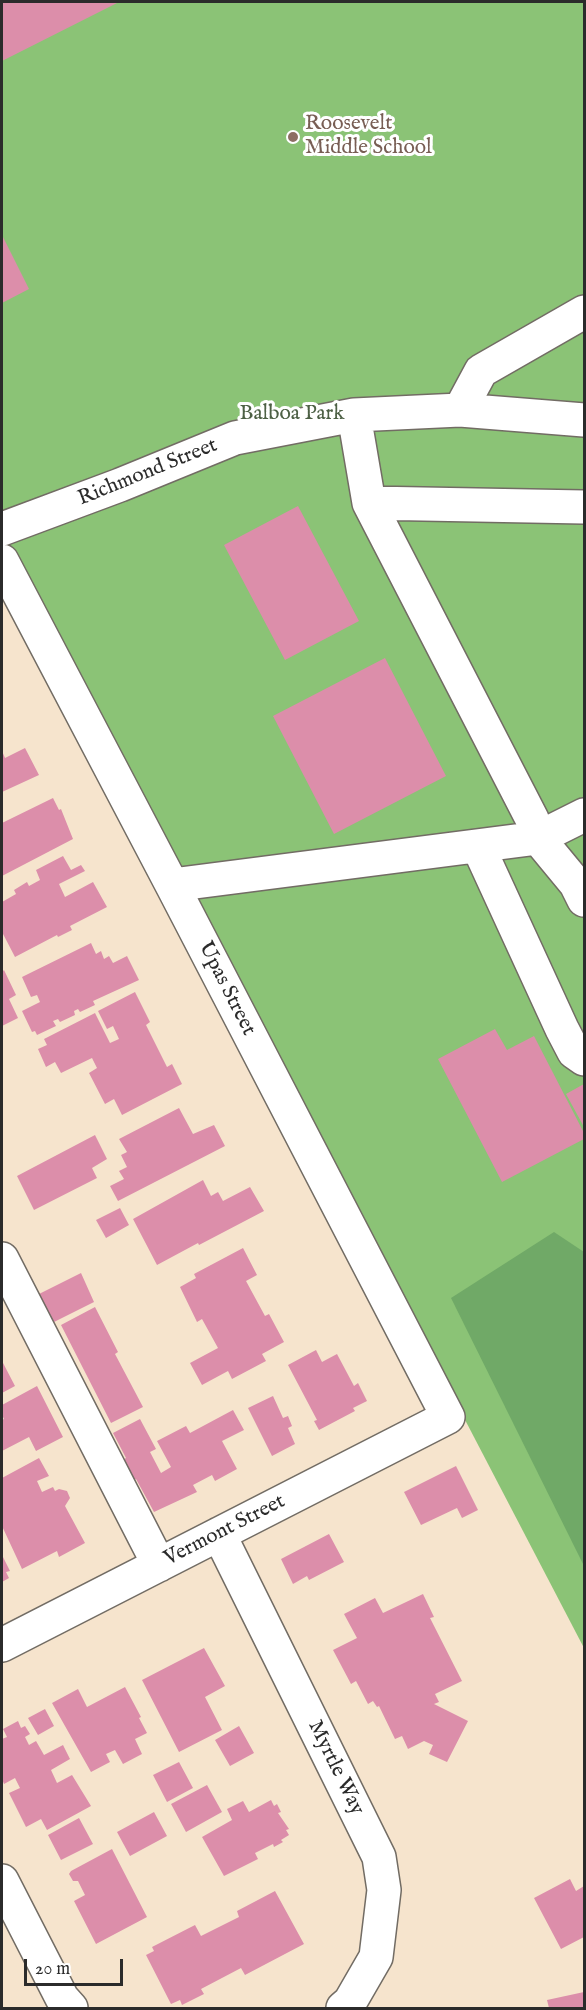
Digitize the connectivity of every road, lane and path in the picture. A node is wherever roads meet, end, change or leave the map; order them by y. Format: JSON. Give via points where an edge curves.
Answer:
{"nodes":[{"id":1,"x":585,"y":312,"type":"edge"},
{"id":2,"x":460,"y":410,"type":"junction"},
{"id":3,"x":354,"y":415,"type":"junction"},
{"id":4,"x":585,"y":420,"type":"edge"},
{"id":5,"x":369,"y":503,"type":"junction"},
{"id":6,"x":585,"y":507,"type":"edge"},
{"id":7,"x":2,"y":529,"type":"edge"},
{"id":8,"x":2,"y":561,"type":"edge"},
{"id":9,"x":585,"y":815,"type":"edge"},
{"id":10,"x":538,"y":838,"type":"junction"},
{"id":11,"x":478,"y":846,"type":"junction"},
{"id":12,"x":172,"y":885,"type":"junction"},
{"id":13,"x":585,"y":900,"type":"edge"},
{"id":14,"x":585,"y":1059,"type":"edge"},
{"id":15,"x":2,"y":1259,"type":"edge"},
{"id":16,"x":448,"y":1417,"type":"joint"},
{"id":17,"x":219,"y":1534,"type":"junction"},
{"id":18,"x":159,"y":1565,"type":"junction"},
{"id":19,"x":2,"y":1645,"type":"edge"},
{"id":20,"x":2,"y":1881,"type":"edge"},
{"id":21,"x":71,"y":2008,"type":"edge"},
{"id":22,"x":343,"y":2008,"type":"edge"}],
"edges":[{"from":1,"to":2,"type":"street","via":[[481,371]]},
{"from":2,"to":3,"type":"street","name":"Richmond Street"},
{"from":2,"to":4,"type":"street","name":"Richmond Street"},
{"from":3,"to":5,"type":"street"},
{"from":3,"to":7,"type":"street","name":"Richmond Street","via":[[235,438]]},
{"from":5,"to":6,"type":"street"},
{"from":5,"to":10,"type":"street","via":[[532,819]]},
{"from":8,"to":12,"type":"street","name":"Upas Street"},
{"from":9,"to":10,"type":"street"},
{"from":10,"to":11,"type":"street"},
{"from":10,"to":13,"type":"street"},
{"from":11,"to":12,"type":"street"},
{"from":11,"to":14,"type":"street","via":[[574,1052]]},
{"from":12,"to":16,"type":"street","name":"Upas Street"},
{"from":15,"to":18,"type":"street"},
{"from":16,"to":17,"type":"street","name":"Vermont Street"},
{"from":17,"to":18,"type":"street","name":"Vermont Street"},
{"from":17,"to":22,"type":"street","name":"Myrtle Way","via":[[379,1857],[384,1890],[376,1957]]},
{"from":18,"to":19,"type":"street","name":"Vermont Street"},
{"from":20,"to":21,"type":"street","via":[[62,1998]]}]}
